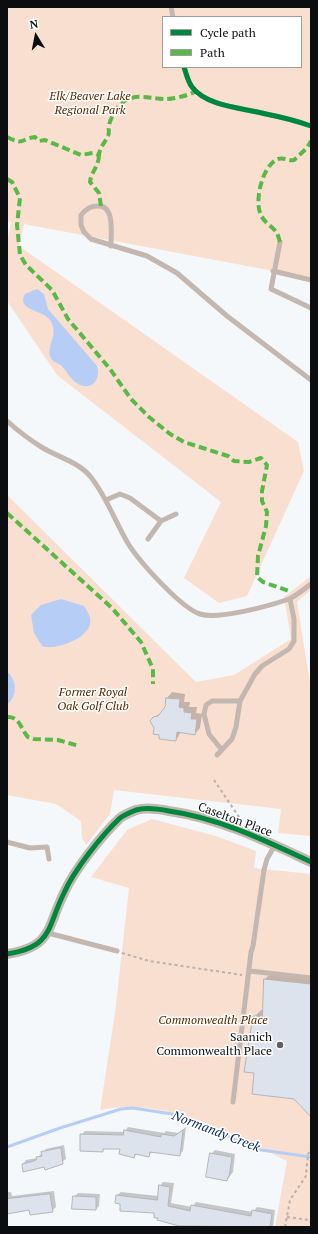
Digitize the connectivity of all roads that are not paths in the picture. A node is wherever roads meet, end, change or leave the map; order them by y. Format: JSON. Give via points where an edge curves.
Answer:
{"nodes":[{"id":1,"x":184,"y":68,"type":"edge"},
{"id":2,"x":311,"y":126,"type":"edge"},
{"id":3,"x":280,"y":242,"type":"dead end"},
{"id":4,"x":111,"y":246,"type":"junction"},
{"id":5,"x":274,"y":271,"type":"junction"},
{"id":6,"x":311,"y":280,"type":"edge"},
{"id":7,"x":311,"y":308,"type":"edge"},
{"id":8,"x":311,"y":380,"type":"edge"},
{"id":9,"x":7,"y":421,"type":"edge"},
{"id":10,"x":106,"y":500,"type":"junction"},
{"id":11,"x":176,"y":514,"type":"dead end"},
{"id":12,"x":160,"y":521,"type":"junction"},
{"id":13,"x":148,"y":539,"type":"dead end"},
{"id":14,"x":311,"y":584,"type":"edge"},
{"id":15,"x":290,"y":599,"type":"junction"},
{"id":16,"x":240,"y":701,"type":"junction"},
{"id":17,"x":222,"y":750,"type":"junction"},
{"id":18,"x":217,"y":755,"type":"dead end"},
{"id":19,"x":7,"y":842,"type":"edge"},
{"id":20,"x":275,"y":845,"type":"junction"},
{"id":21,"x":49,"y":858,"type":"dead end"},
{"id":22,"x":311,"y":862,"type":"edge"},
{"id":23,"x":48,"y":933,"type":"junction"},
{"id":24,"x":117,"y":951,"type":"road end"},
{"id":25,"x":7,"y":954,"type":"edge"},
{"id":26,"x":249,"y":974,"type":"junction"},
{"id":27,"x":311,"y":978,"type":"edge"},
{"id":28,"x":233,"y":1102,"type":"dead end"}],
"edges":[{"from":1,"to":2,"type":"lane","via":[[192,87],[209,98],[240,110],[265,113]]},
{"from":3,"to":5,"type":"lane"},
{"from":4,"to":4,"type":"lane","via":[[110,216],[107,209],[101,206],[86,209],[80,215],[84,232],[91,238]]},
{"from":4,"to":8,"type":"lane","via":[[147,256],[177,273],[227,316]]},
{"from":5,"to":6,"type":"lane"},
{"from":5,"to":7,"type":"lane","via":[[271,289]]},
{"from":9,"to":10,"type":"lane","via":[[44,449],[78,465],[89,475]]},
{"from":10,"to":12,"type":"lane","via":[[120,494]]},
{"from":10,"to":15,"type":"lane","via":[[139,560],[154,577],[198,614],[224,616]]},
{"from":11,"to":12,"type":"lane"},
{"from":12,"to":13,"type":"lane"},
{"from":14,"to":15,"type":"lane"},
{"from":15,"to":16,"type":"lane","via":[[294,641],[289,649],[262,666]]},
{"from":16,"to":17,"type":"lane","via":[[232,739]]},
{"from":16,"to":17,"type":"lane","via":[[212,701],[206,706],[204,714],[209,734]]},
{"from":17,"to":18,"type":"lane"},
{"from":19,"to":21,"type":"lane","via":[[36,849],[47,847]]},
{"from":20,"to":22,"type":"street","name":"Caselton Place"},
{"from":20,"to":23,"type":"street","name":"Caselton Place","via":[[218,822],[190,814],[156,809],[138,810],[122,817],[75,874],[63,893]]},
{"from":20,"to":26,"type":"lane","via":[[264,870]]},
{"from":23,"to":24,"type":"lane"},
{"from":23,"to":25,"type":"street","name":"Caselton Place","via":[[37,944],[23,952]]},
{"from":26,"to":27,"type":"lane"},
{"from":26,"to":28,"type":"lane"}]}
